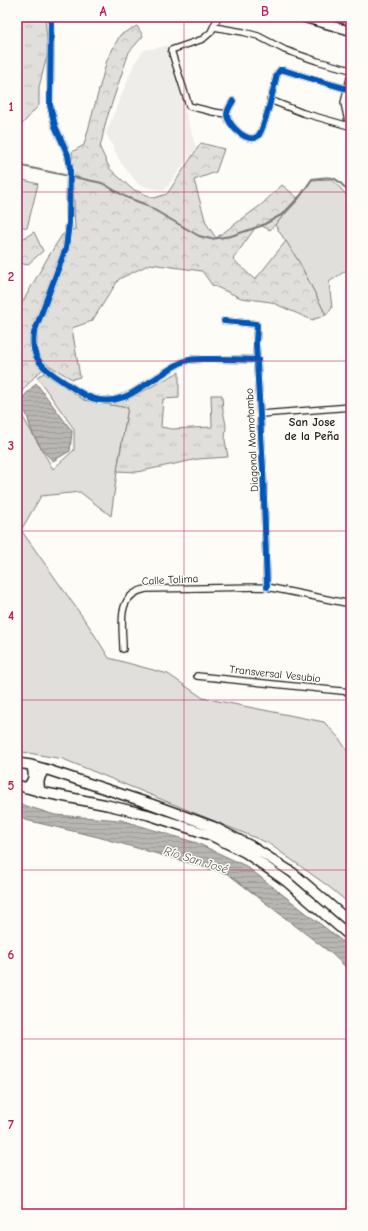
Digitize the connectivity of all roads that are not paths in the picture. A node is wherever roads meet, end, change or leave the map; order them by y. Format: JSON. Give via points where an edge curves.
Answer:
{"nodes":[{"id":1,"x":51,"y":17,"type":"edge"},
{"id":2,"x":218,"y":17,"type":"edge"},
{"id":3,"x":301,"y":17,"type":"edge"},
{"id":4,"x":214,"y":28,"type":"junction"},
{"id":5,"x":351,"y":31,"type":"edge"},
{"id":6,"x":351,"y":70,"type":"edge"},
{"id":7,"x":351,"y":74,"type":"edge"},
{"id":8,"x":349,"y":89,"type":"edge"},
{"id":9,"x":270,"y":100,"type":"junction"},
{"id":10,"x":233,"y":101,"type":"dead end"},
{"id":11,"x":345,"y":109,"type":"junction"},
{"id":12,"x":227,"y":114,"type":"junction"},
{"id":13,"x":351,"y":115,"type":"edge"},
{"id":14,"x":350,"y":127,"type":"edge"},
{"id":15,"x":224,"y":321,"type":"dead end"},
{"id":16,"x":258,"y":360,"type":"junction"},
{"id":17,"x":351,"y":407,"type":"edge"},
{"id":18,"x":261,"y":414,"type":"junction"},
{"id":19,"x":266,"y":587,"type":"junction"},
{"id":20,"x":351,"y":604,"type":"edge"},
{"id":21,"x":123,"y":649,"type":"dead end"},
{"id":22,"x":197,"y":676,"type":"dead end"},
{"id":23,"x":351,"y":692,"type":"edge"},
{"id":24,"x":17,"y":763,"type":"edge"},
{"id":25,"x":31,"y":765,"type":"junction"},
{"id":26,"x":45,"y":769,"type":"junction"},
{"id":27,"x":17,"y":785,"type":"edge"},
{"id":28,"x":26,"y":788,"type":"junction"},
{"id":29,"x":41,"y":792,"type":"junction"},
{"id":30,"x":351,"y":923,"type":"edge"},
{"id":31,"x":351,"y":937,"type":"edge"}],
"edges":[{"from":1,"to":16,"type":"street","via":[[50,106],[55,126],[68,155],[69,223],[66,248],[34,333],[34,355],[48,371],[98,401],[126,397],[185,361]]},
{"from":2,"to":4,"type":"street"},
{"from":3,"to":5,"type":"main road"},
{"from":4,"to":6,"type":"street","via":[[253,35],[285,50]]},
{"from":4,"to":12,"type":"street","via":[[203,39],[171,50],[189,106]]},
{"from":7,"to":8,"type":"street"},
{"from":8,"to":9,"type":"street","via":[[280,70]]},
{"from":8,"to":11,"type":"street","via":[[344,103]]},
{"from":9,"to":12,"type":"street","via":[[259,135],[252,139],[248,139],[234,127]]},
{"from":9,"to":14,"type":"street"},
{"from":10,"to":12,"type":"street"},
{"from":11,"to":13,"type":"street"},
{"from":11,"to":14,"type":"street"},
{"from":15,"to":16,"type":"street","name":"Diagonal Momotombo","via":[[256,324]]},
{"from":16,"to":18,"type":"street","name":"Diagonal Momotombo"},
{"from":17,"to":18,"type":"street"},
{"from":18,"to":19,"type":"street","name":"Diagonal Momotombo"},
{"from":19,"to":20,"type":"street","name":"Calle Tolima"},
{"from":19,"to":21,"type":"street","name":"Calle Tolima","via":[[138,591],[125,603]]},
{"from":22,"to":23,"type":"street","name":"Transversal Vesubio"},
{"from":24,"to":25,"type":"main road"},
{"from":25,"to":26,"type":"main road"},
{"from":25,"to":28,"type":"main road","via":[[34,776]]},
{"from":26,"to":29,"type":"main road","via":[[39,780]]},
{"from":26,"to":30,"type":"main road","via":[[151,804],[226,833],[293,873]]},
{"from":27,"to":28,"type":"main road"},
{"from":28,"to":29,"type":"main road"},
{"from":29,"to":31,"type":"main road","via":[[149,815],[210,835],[246,853],[286,880]]}]}
